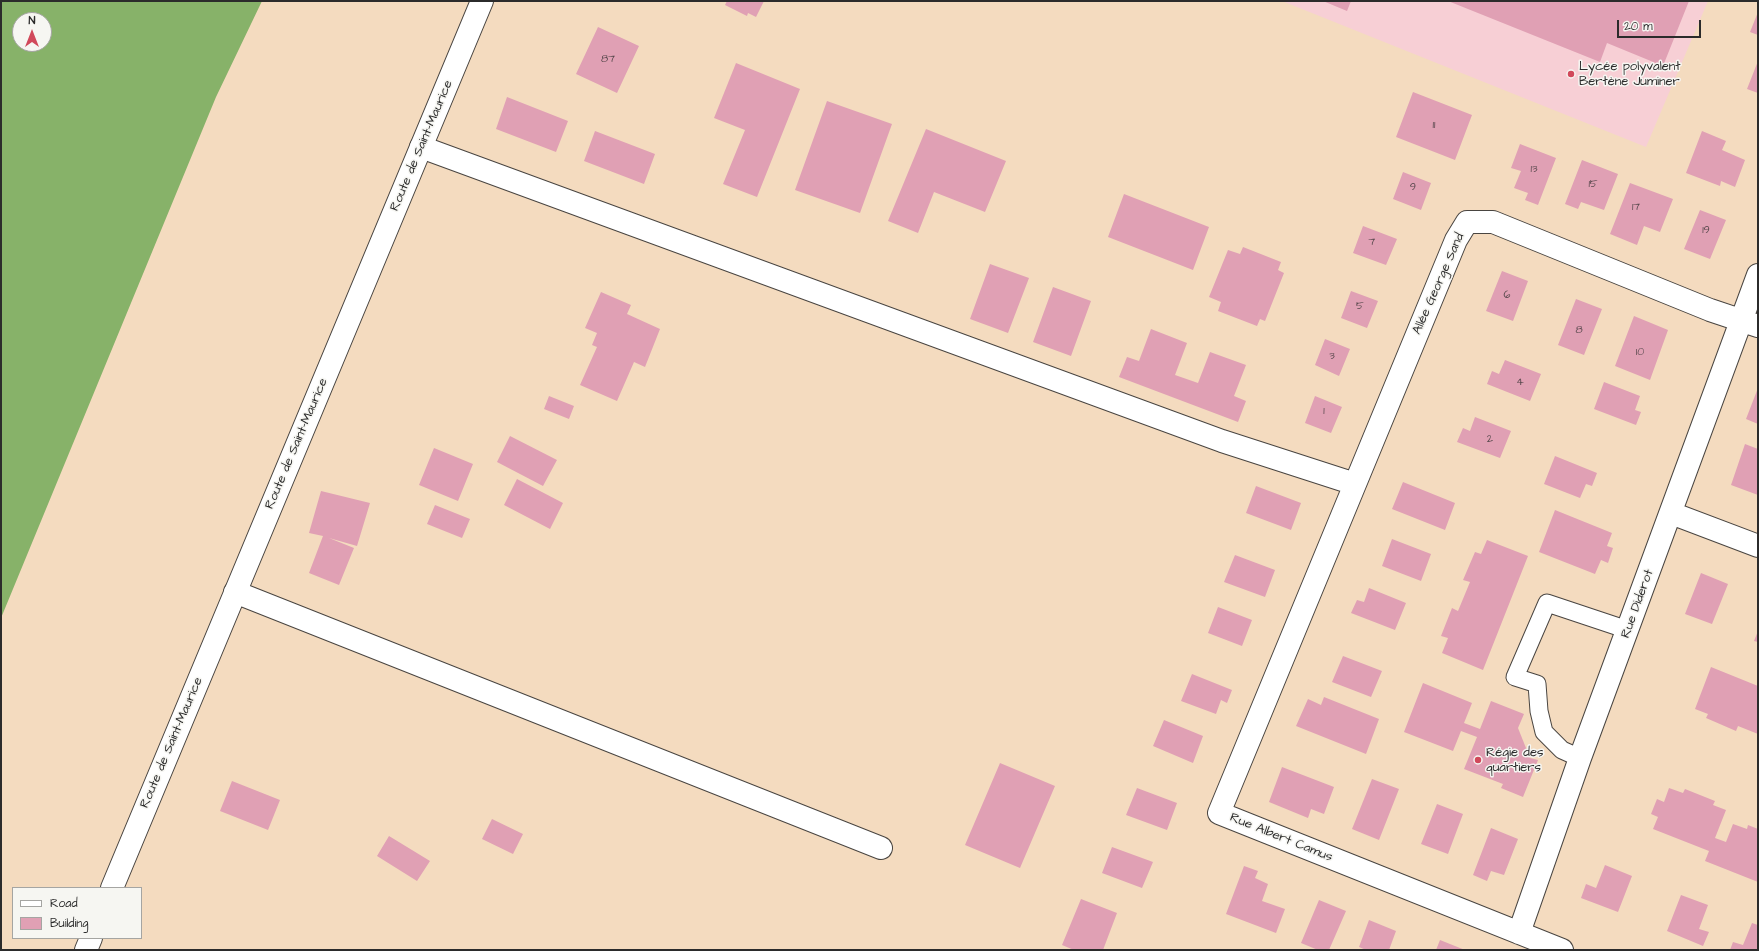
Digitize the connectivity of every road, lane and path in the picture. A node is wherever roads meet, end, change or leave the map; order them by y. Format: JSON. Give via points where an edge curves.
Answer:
{"nodes":[{"id":1,"x":482,"y":1,"type":"edge"},
{"id":2,"x":421,"y":147,"type":"junction"},
{"id":3,"x":1758,"y":275,"type":"edge"},
{"id":4,"x":1750,"y":323,"type":"edge"},
{"id":5,"x":1355,"y":484,"type":"junction"},
{"id":6,"x":1671,"y":512,"type":"junction"},
{"id":7,"x":1758,"y":546,"type":"edge"},
{"id":8,"x":235,"y":592,"type":"junction"},
{"id":9,"x":1628,"y":630,"type":"junction"},
{"id":10,"x":1580,"y":758,"type":"junction"},
{"id":11,"x":881,"y":848,"type":"dead end"},
{"id":12,"x":112,"y":887,"type":"edge"},
{"id":13,"x":1520,"y":933,"type":"junction"},
{"id":14,"x":91,"y":939,"type":"edge"},
{"id":15,"x":86,"y":950,"type":"edge"},
{"id":16,"x":1562,"y":950,"type":"edge"}],
"edges":[{"from":1,"to":2,"type":"street","name":"Route de Saint-Maurice"},
{"from":2,"to":5,"type":"street","via":[[1215,438]]},
{"from":2,"to":8,"type":"street","name":"Route de Saint-Maurice"},
{"from":3,"to":4,"type":"street","name":"Rue Diderot"},
{"from":4,"to":5,"type":"street","name":"Allée George Sand","via":[[1710,310],[1493,222],[1467,222],[1456,240]]},
{"from":4,"to":6,"type":"street","name":"Rue Diderot"},
{"from":5,"to":13,"type":"street","name":"Rue Albert Camus","via":[[1219,814]]},
{"from":6,"to":7,"type":"street"},
{"from":6,"to":9,"type":"street","name":"Rue Diderot"},
{"from":8,"to":11,"type":"street"},
{"from":8,"to":12,"type":"street","name":"Route de Saint-Maurice"},
{"from":9,"to":10,"type":"street","name":"Rue Diderot"},
{"from":9,"to":10,"type":"lane","via":[[1547,603],[1515,677],[1537,684],[1544,732],[1562,750]]},
{"from":10,"to":13,"type":"street","name":"Rue Diderot"},
{"from":13,"to":16,"type":"street","name":"Rue Albert Camus"},
{"from":14,"to":15,"type":"street"}]}
